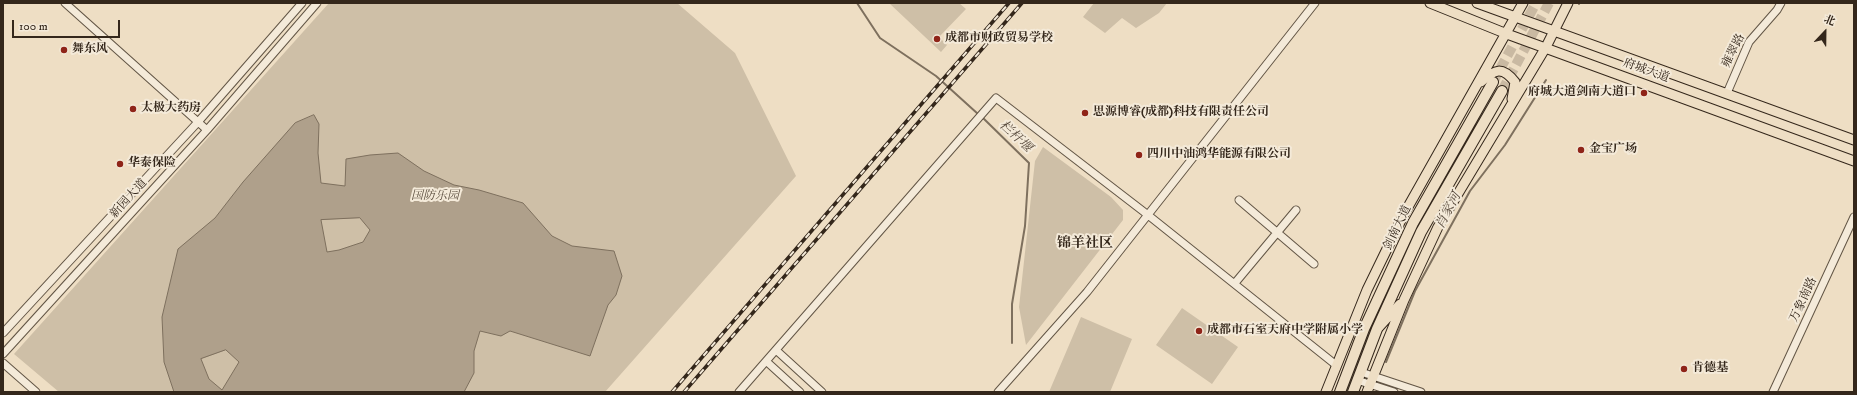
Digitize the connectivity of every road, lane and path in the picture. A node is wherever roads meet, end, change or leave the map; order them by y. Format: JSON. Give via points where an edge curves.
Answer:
{"nodes":[{"id":1,"x":65,"y":3,"type":"edge"},
{"id":2,"x":302,"y":3,"type":"edge"},
{"id":3,"x":317,"y":3,"type":"edge"},
{"id":4,"x":1316,"y":3,"type":"edge"},
{"id":5,"x":1430,"y":3,"type":"edge"},
{"id":6,"x":1523,"y":3,"type":"edge"},
{"id":7,"x":1568,"y":3,"type":"edge"},
{"id":8,"x":1781,"y":3,"type":"edge"},
{"id":9,"x":1482,"y":4,"type":"edge"},
{"id":10,"x":1516,"y":17,"type":"junction"},
{"id":11,"x":1554,"y":31,"type":"junction"},
{"id":12,"x":1506,"y":34,"type":"junction"},
{"id":13,"x":1546,"y":47,"type":"junction"},
{"id":14,"x":1493,"y":82,"type":"tunnel mouth"},
{"id":15,"x":1475,"y":88,"type":"junction"},
{"id":16,"x":1502,"y":91,"type":"tunnel mouth"},
{"id":17,"x":1727,"y":94,"type":"junction"},
{"id":18,"x":1509,"y":108,"type":"junction"},
{"id":19,"x":198,"y":122,"type":"junction"},
{"id":20,"x":207,"y":130,"type":"junction"},
{"id":21,"x":1854,"y":140,"type":"edge"},
{"id":22,"x":1854,"y":161,"type":"edge"},
{"id":23,"x":1239,"y":200,"type":"dead end"},
{"id":24,"x":1296,"y":210,"type":"dead end"},
{"id":25,"x":1148,"y":215,"type":"junction"},
{"id":26,"x":1854,"y":216,"type":"edge"},
{"id":27,"x":1277,"y":233,"type":"junction"},
{"id":28,"x":1314,"y":264,"type":"dead end"},
{"id":29,"x":1235,"y":283,"type":"junction"},
{"id":30,"x":1366,"y":290,"type":"junction"},
{"id":31,"x":1404,"y":300,"type":"junction"},
{"id":32,"x":1364,"y":329,"type":"junction"},
{"id":33,"x":1377,"y":329,"type":"junction"},
{"id":34,"x":3,"y":333,"type":"edge"},
{"id":35,"x":776,"y":350,"type":"junction"},
{"id":36,"x":3,"y":354,"type":"edge"},
{"id":37,"x":766,"y":361,"type":"junction"},
{"id":38,"x":3,"y":363,"type":"edge"},
{"id":39,"x":1336,"y":365,"type":"junction"},
{"id":40,"x":1359,"y":376,"type":"junction"},
{"id":41,"x":1371,"y":384,"type":"edge"},
{"id":42,"x":36,"y":392,"type":"edge"},
{"id":43,"x":739,"y":392,"type":"edge"},
{"id":44,"x":800,"y":392,"type":"edge"},
{"id":45,"x":822,"y":392,"type":"edge"},
{"id":46,"x":998,"y":392,"type":"edge"},
{"id":47,"x":1326,"y":392,"type":"edge"},
{"id":48,"x":1340,"y":392,"type":"edge"},
{"id":49,"x":1353,"y":392,"type":"edge"},
{"id":50,"x":1394,"y":392,"type":"edge"},
{"id":51,"x":1421,"y":392,"type":"edge"},
{"id":52,"x":1774,"y":392,"type":"edge"}],
"edges":[{"from":1,"to":19,"type":"street"},
{"from":2,"to":19,"type":"street","name":"新园大道"},
{"from":3,"to":20,"type":"street","name":"新园大道"},
{"from":4,"to":25,"type":"street"},
{"from":5,"to":12,"type":"main road","name":"府城大道"},
{"from":6,"to":10,"type":"main road"},
{"from":7,"to":11,"type":"main road"},
{"from":8,"to":17,"type":"street","name":"雍翠路","via":[[1749,42]]},
{"from":9,"to":10,"type":"main road","name":"府城大道"},
{"from":10,"to":11,"type":"main road","name":"府城大道"},
{"from":10,"to":12,"type":"main road"},
{"from":11,"to":13,"type":"main road"},
{"from":11,"to":17,"type":"main road","name":"府城大道"},
{"from":12,"to":13,"type":"main road","name":"府城大道"},
{"from":12,"to":15,"type":"main road"},
{"from":13,"to":18,"type":"main road"},
{"from":13,"to":22,"type":"main road","name":"府城大道"},
{"from":14,"to":32,"type":"highway","name":"剑南大道","via":[[1413,223]]},
{"from":15,"to":18,"type":"main road","via":[[1494,72],[1508,74],[1514,82]]},
{"from":15,"to":30,"type":"main road","via":[[1404,214]]},
{"from":16,"to":33,"type":"highway","name":"剑南大道","via":[[1421,232]]},
{"from":17,"to":21,"type":"main road","name":"府城大道"},
{"from":18,"to":31,"type":"main road","via":[[1438,227]]},
{"from":19,"to":20,"type":"street"},
{"from":19,"to":34,"type":"street","name":"新园大道"},
{"from":20,"to":36,"type":"street","name":"新园大道"},
{"from":23,"to":27,"type":"street"},
{"from":24,"to":27,"type":"street"},
{"from":25,"to":29,"type":"street"},
{"from":25,"to":35,"type":"street","via":[[996,98]]},
{"from":25,"to":46,"type":"street","via":[[1087,292]]},
{"from":26,"to":52,"type":"street","name":"万象南路"},
{"from":27,"to":28,"type":"street"},
{"from":27,"to":29,"type":"street"},
{"from":29,"to":39,"type":"street"},
{"from":30,"to":32,"type":"main road"},
{"from":30,"to":39,"type":"main road"},
{"from":31,"to":33,"type":"main road"},
{"from":31,"to":41,"type":"main road"},
{"from":32,"to":48,"type":"highway","name":"剑南大道"},
{"from":33,"to":40,"type":"highway","name":"剑南大道"},
{"from":35,"to":37,"type":"street"},
{"from":35,"to":45,"type":"street"},
{"from":37,"to":43,"type":"street"},
{"from":37,"to":44,"type":"street"},
{"from":38,"to":42,"type":"street"},
{"from":39,"to":47,"type":"main road"},
{"from":40,"to":41,"type":"street"},
{"from":40,"to":49,"type":"highway","name":"剑南大道"},
{"from":41,"to":50,"type":"street"},
{"from":41,"to":51,"type":"street"}]}
